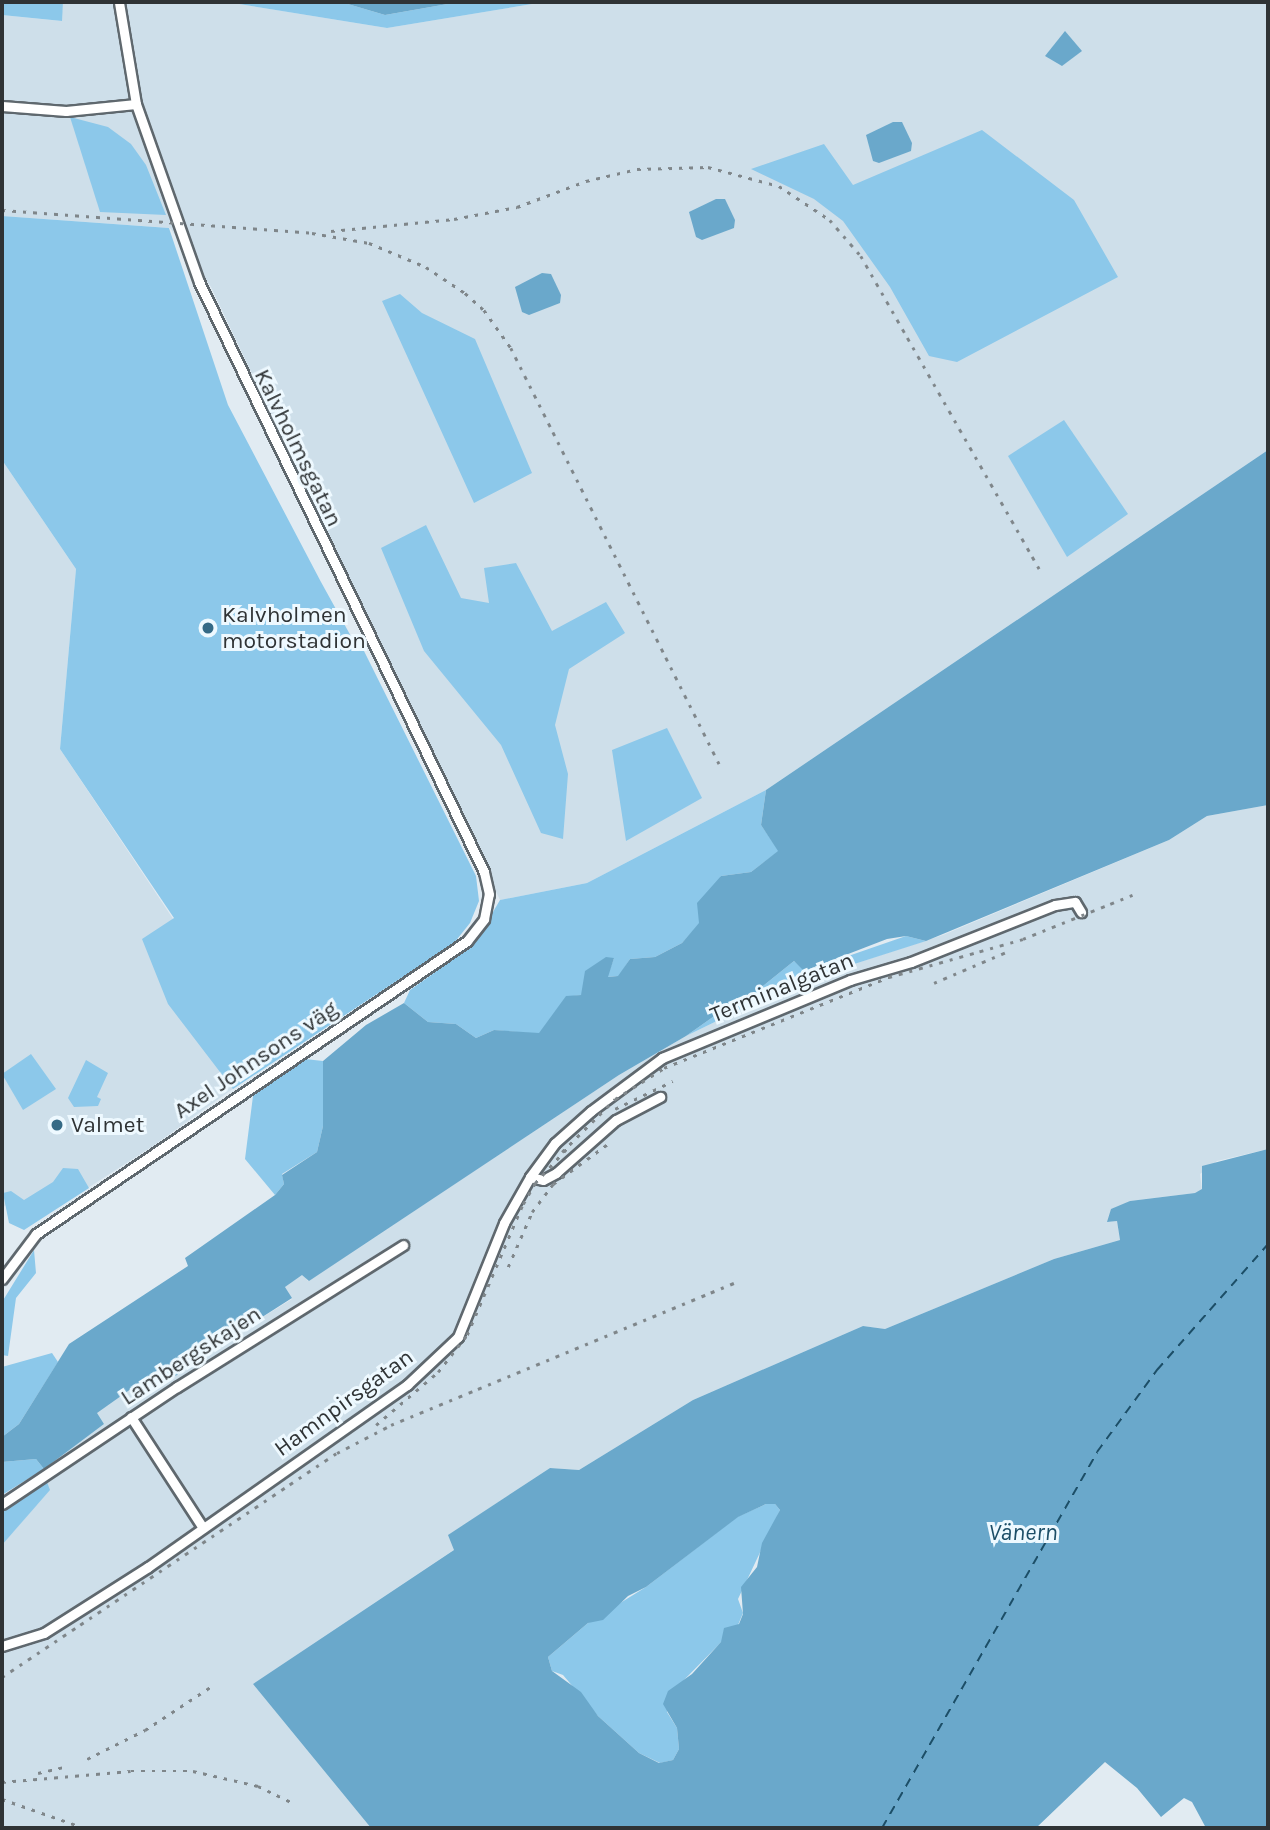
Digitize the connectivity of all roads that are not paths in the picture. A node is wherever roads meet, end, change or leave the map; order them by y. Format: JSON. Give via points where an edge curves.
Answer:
{"nodes":[{"id":1,"x":119,"y":2,"type":"edge"},
{"id":2,"x":136,"y":104,"type":"junction"},
{"id":3,"x":2,"y":106,"type":"edge"},
{"id":4,"x":489,"y":894,"type":"joint"},
{"id":5,"x":1081,"y":912,"type":"dead end"},
{"id":6,"x":660,"y":1097,"type":"dead end"},
{"id":7,"x":530,"y":1177,"type":"junction"},
{"id":8,"x":403,"y":1245,"type":"dead end"},
{"id":9,"x":2,"y":1279,"type":"edge"},
{"id":10,"x":131,"y":1417,"type":"junction"},
{"id":11,"x":2,"y":1504,"type":"edge"},
{"id":12,"x":203,"y":1528,"type":"junction"},
{"id":13,"x":2,"y":1646,"type":"edge"}],
"edges":[{"from":1,"to":2,"type":"street","name":"Kalvholmsgatan"},
{"from":2,"to":3,"type":"street","via":[[66,111]]},
{"from":2,"to":4,"type":"street","name":"Kalvholmsgatan","via":[[199,282],[484,872]]},
{"from":4,"to":9,"type":"street","name":"Axel Johnsons väg","via":[[484,919],[467,941],[36,1234]]},
{"from":5,"to":7,"type":"street","name":"Terminalgatan","via":[[1075,902],[1055,905],[911,962],[850,979],[662,1058],[555,1143]]},
{"from":6,"to":7,"type":"street","via":[[616,1120],[556,1173],[543,1180]]},
{"from":7,"to":12,"type":"street","name":"Hamnpirsgatan","via":[[504,1223],[458,1337],[407,1385]]},
{"from":8,"to":10,"type":"street","name":"Lambergskajen"},
{"from":10,"to":11,"type":"street","name":"Lambergskajen"},
{"from":10,"to":12,"type":"street"},
{"from":12,"to":13,"type":"street","name":"Hamnpirsgatan","via":[[44,1633]]}]}
